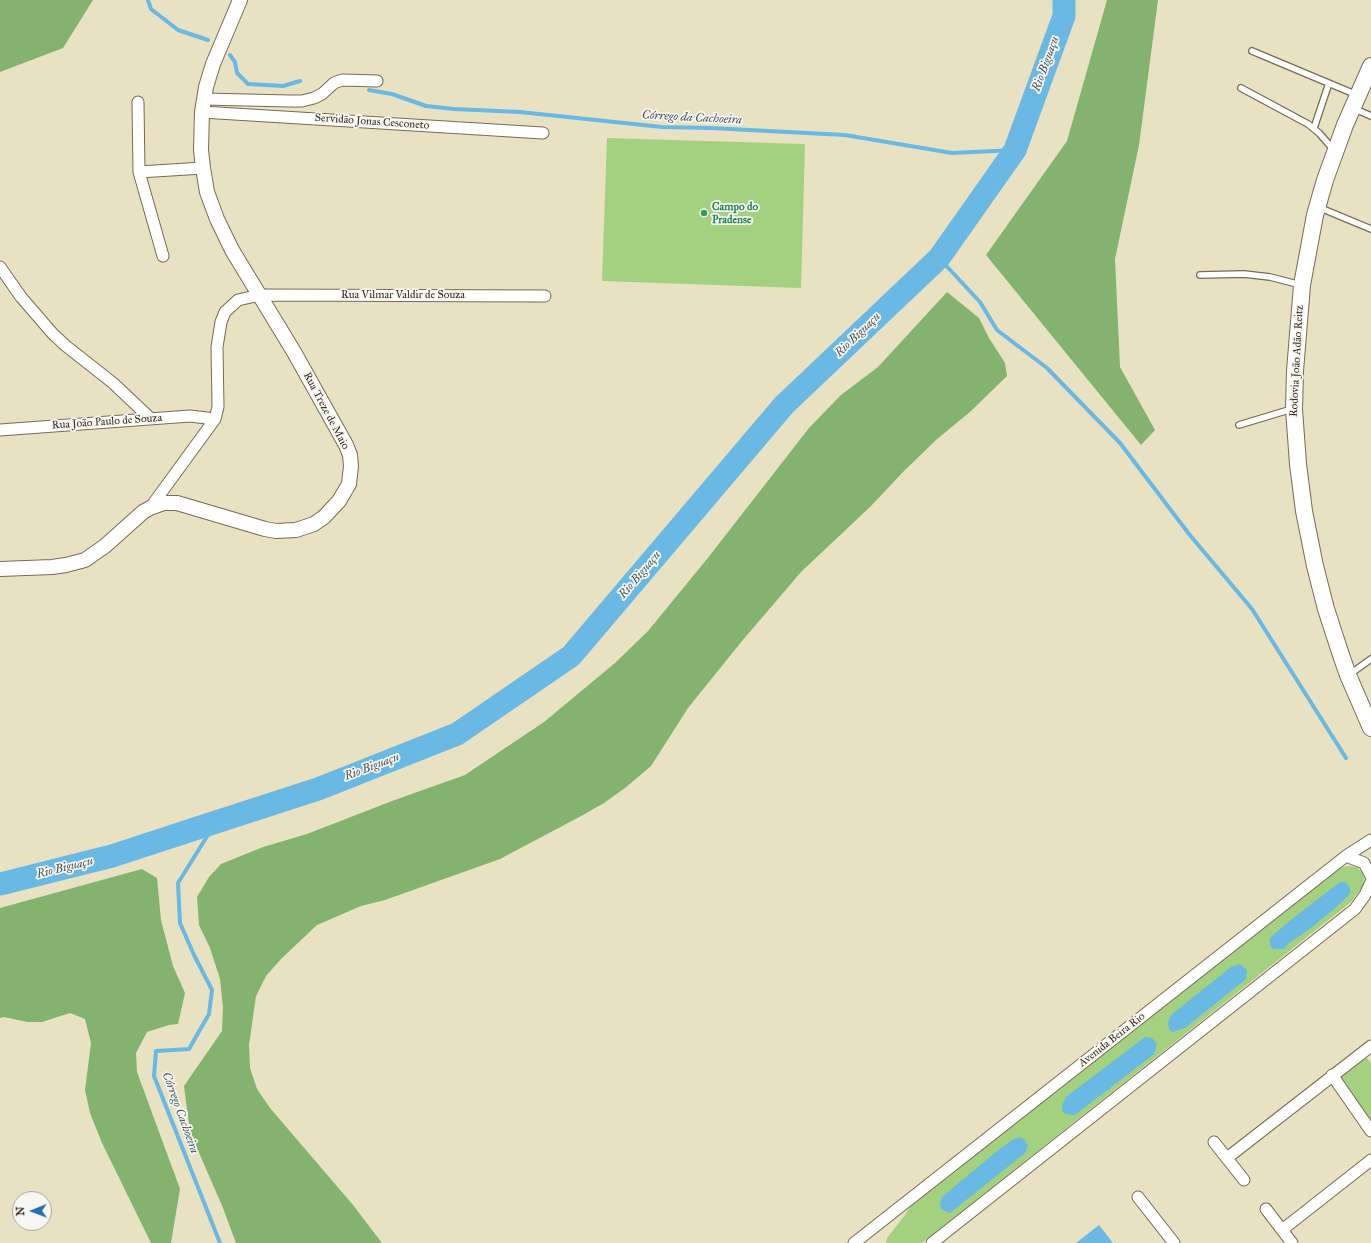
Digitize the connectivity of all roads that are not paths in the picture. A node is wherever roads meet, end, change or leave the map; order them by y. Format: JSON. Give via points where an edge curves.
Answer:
{"nodes":[{"id":1,"x":240,"y":0,"type":"edge"},
{"id":2,"x":1252,"y":51,"type":"dead end"},
{"id":3,"x":1371,"y":66,"type":"edge"},
{"id":4,"x":377,"y":81,"type":"dead end"},
{"id":5,"x":1329,"y":83,"type":"junction"},
{"id":6,"x":1241,"y":88,"type":"dead end"},
{"id":7,"x":138,"y":102,"type":"dead end"},
{"id":8,"x":1355,"y":102,"type":"junction"},
{"id":9,"x":203,"y":105,"type":"junction"},
{"id":10,"x":1371,"y":116,"type":"edge"},
{"id":11,"x":1314,"y":128,"type":"junction"},
{"id":12,"x":542,"y":133,"type":"dead end"},
{"id":13,"x":1335,"y":152,"type":"junction"},
{"id":14,"x":203,"y":168,"type":"junction"},
{"id":15,"x":139,"y":172,"type":"junction"},
{"id":16,"x":1318,"y":207,"type":"junction"},
{"id":17,"x":1371,"y":229,"type":"edge"},
{"id":18,"x":163,"y":256,"type":"dead end"},
{"id":19,"x":0,"y":267,"type":"edge"},
{"id":20,"x":1200,"y":275,"type":"dead end"},
{"id":21,"x":1302,"y":285,"type":"junction"},
{"id":22,"x":260,"y":295,"type":"junction"},
{"id":23,"x":545,"y":296,"type":"dead end"},
{"id":24,"x":1294,"y":409,"type":"junction"},
{"id":25,"x":150,"y":418,"type":"junction"},
{"id":26,"x":215,"y":419,"type":"junction"},
{"id":27,"x":1239,"y":425,"type":"dead end"},
{"id":28,"x":0,"y":430,"type":"edge"},
{"id":29,"x":150,"y":508,"type":"junction"},
{"id":30,"x":0,"y":569,"type":"edge"},
{"id":31,"x":1371,"y":659,"type":"edge"},
{"id":32,"x":1348,"y":675,"type":"junction"},
{"id":33,"x":1371,"y":728,"type":"edge"},
{"id":34,"x":1371,"y":840,"type":"edge"},
{"id":35,"x":1346,"y":856,"type":"junction"},
{"id":36,"x":1371,"y":876,"type":"edge"},
{"id":37,"x":1371,"y":882,"type":"edge"},
{"id":38,"x":1370,"y":1047,"type":"edge"},
{"id":39,"x":1332,"y":1075,"type":"junction"},
{"id":40,"x":1371,"y":1130,"type":"edge"},
{"id":41,"x":1214,"y":1142,"type":"dead end"},
{"id":42,"x":1227,"y":1158,"type":"junction"},
{"id":43,"x":1371,"y":1160,"type":"edge"},
{"id":44,"x":1244,"y":1180,"type":"dead end"},
{"id":45,"x":1138,"y":1197,"type":"dead end"},
{"id":46,"x":1266,"y":1209,"type":"dead end"},
{"id":47,"x":1282,"y":1230,"type":"junction"},
{"id":48,"x":866,"y":1239,"type":"edge"},
{"id":49,"x":854,"y":1243,"type":"edge"},
{"id":50,"x":932,"y":1243,"type":"edge"},
{"id":51,"x":1174,"y":1243,"type":"edge"},
{"id":52,"x":1292,"y":1243,"type":"edge"}],
"edges":[{"from":1,"to":9,"type":"street","name":"Rua Treze de Maio","via":[[209,76]]},
{"from":2,"to":5,"type":"lane"},
{"from":3,"to":8,"type":"main road","name":"Rodovia João Adão Reitz"},
{"from":4,"to":9,"type":"street","via":[[342,80],[314,98],[290,102]]},
{"from":5,"to":8,"type":"lane"},
{"from":5,"to":11,"type":"lane"},
{"from":6,"to":11,"type":"lane"},
{"from":7,"to":15,"type":"street"},
{"from":8,"to":10,"type":"lane"},
{"from":8,"to":13,"type":"main road","name":"Rodovia João Adão Reitz"},
{"from":9,"to":12,"type":"street","name":"Servidão Jonas Cesconeto"},
{"from":9,"to":14,"type":"street","name":"Rua Treze de Maio"},
{"from":11,"to":13,"type":"lane"},
{"from":13,"to":16,"type":"main road","name":"Rodovia João Adão Reitz"},
{"from":14,"to":15,"type":"street"},
{"from":14,"to":22,"type":"street","name":"Rua Treze de Maio","via":[[207,192],[216,219]]},
{"from":15,"to":18,"type":"street"},
{"from":16,"to":17,"type":"lane"},
{"from":16,"to":21,"type":"main road","name":"Rodovia João Adão Reitz"},
{"from":19,"to":25,"type":"street","via":[[21,297],[53,334],[113,383]]},
{"from":20,"to":21,"type":"lane","via":[[1244,274]]},
{"from":21,"to":24,"type":"main road","name":"Rodovia João Adão Reitz"},
{"from":22,"to":23,"type":"street","name":"Rua Vilmar Valdir de Souza"},
{"from":22,"to":26,"type":"street","name":"Rua Vilmar Valdir de Souza","via":[[235,303],[225,312],[221,322],[217,346],[218,407]]},
{"from":22,"to":29,"type":"street","name":"Rua Treze de Maio","via":[[346,445],[351,466],[345,493],[331,511],[314,524],[287,532],[253,526],[177,503],[164,503]]},
{"from":24,"to":27,"type":"lane"},
{"from":24,"to":32,"type":"main road","name":"Rodovia João Adão Reitz","via":[[1304,511],[1315,566]]},
{"from":25,"to":26,"type":"street","name":"Rua João Paulo de Souza","via":[[190,416]]},
{"from":25,"to":28,"type":"street","name":"Rua João Paulo de Souza"},
{"from":26,"to":29,"type":"street"},
{"from":29,"to":30,"type":"street","name":"Rua Treze de Maio","via":[[85,560],[52,567]]},
{"from":31,"to":32,"type":"lane"},
{"from":32,"to":33,"type":"main road","name":"Rodovia João Adão Reitz"},
{"from":34,"to":35,"type":"street","name":"Avenida Beira Rio"},
{"from":35,"to":36,"type":"street","via":[[1364,863]]},
{"from":35,"to":48,"type":"street","name":"Avenida Beira Rio"},
{"from":37,"to":50,"type":"street","via":[[1355,909]]},
{"from":38,"to":39,"type":"street"},
{"from":39,"to":40,"type":"street"},
{"from":39,"to":42,"type":"street"},
{"from":41,"to":42,"type":"street"},
{"from":42,"to":44,"type":"street"},
{"from":43,"to":47,"type":"street"},
{"from":45,"to":51,"type":"street"},
{"from":46,"to":47,"type":"street"},
{"from":47,"to":52,"type":"street"},
{"from":48,"to":49,"type":"street","name":"Avenida Beira Rio"}]}
